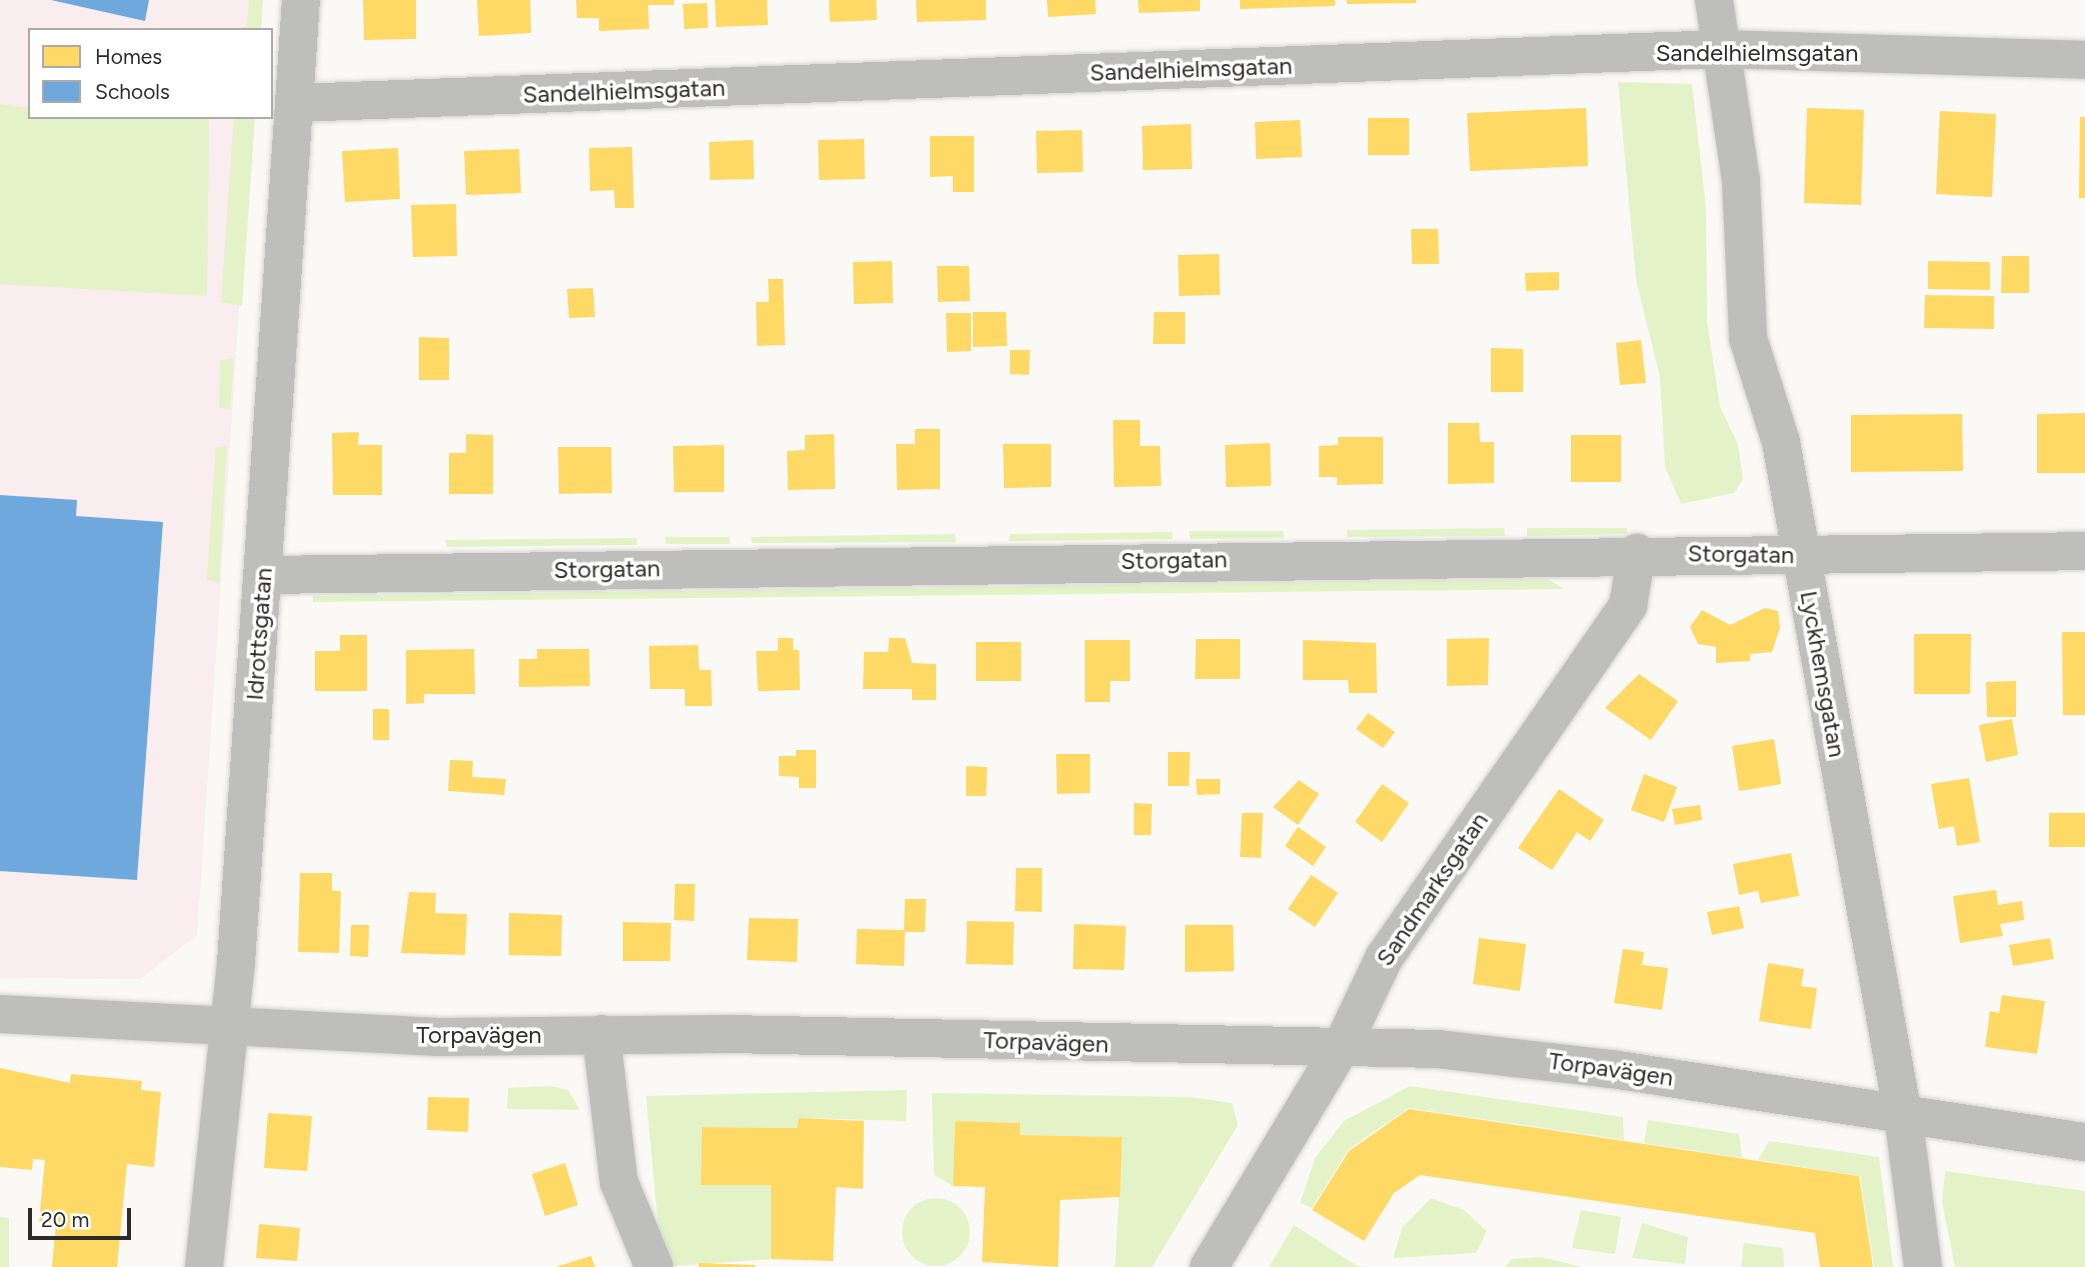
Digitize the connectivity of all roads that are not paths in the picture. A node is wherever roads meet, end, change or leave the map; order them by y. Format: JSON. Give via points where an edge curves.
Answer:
{"nodes":[{"id":1,"x":300,"y":0,"type":"edge"},
{"id":2,"x":1714,"y":0,"type":"edge"},
{"id":3,"x":1721,"y":49,"type":"junction"},
{"id":4,"x":2085,"y":60,"type":"edge"},
{"id":5,"x":296,"y":103,"type":"junction"},
{"id":6,"x":2085,"y":551,"type":"edge"},
{"id":7,"x":1637,"y":553,"type":"junction"},
{"id":8,"x":1801,"y":555,"type":"junction"},
{"id":9,"x":263,"y":575,"type":"junction"},
{"id":10,"x":0,"y":1014,"type":"edge"},
{"id":11,"x":232,"y":1025,"type":"junction"},
{"id":12,"x":601,"y":1034,"type":"junction"},
{"id":13,"x":1342,"y":1046,"type":"junction"},
{"id":14,"x":1903,"y":1115,"type":"junction"},
{"id":15,"x":2085,"y":1142,"type":"edge"},
{"id":16,"x":204,"y":1267,"type":"edge"},
{"id":17,"x":654,"y":1267,"type":"edge"},
{"id":18,"x":1209,"y":1267,"type":"edge"},
{"id":19,"x":1923,"y":1267,"type":"edge"}],
"edges":[{"from":1,"to":5,"type":"street","name":"Idrottsgatan"},
{"from":2,"to":3,"type":"street","name":"Lyckhemsgatan"},
{"from":3,"to":4,"type":"street","name":"Sandelhielmsgatan"},
{"from":3,"to":5,"type":"street","name":"Sandelhielmsgatan"},
{"from":3,"to":8,"type":"street","name":"Lyckhemsgatan","via":[[1741,181],[1748,338],[1781,442]]},
{"from":5,"to":9,"type":"street","name":"Idrottsgatan"},
{"from":6,"to":8,"type":"street","name":"Storgatan"},
{"from":7,"to":8,"type":"street","name":"Storgatan"},
{"from":7,"to":9,"type":"street","name":"Storgatan"},
{"from":7,"to":13,"type":"street","name":"Sandmarksgatan","via":[[1628,605],[1384,958]]},
{"from":8,"to":14,"type":"street","name":"Lyckhemsgatan"},
{"from":9,"to":11,"type":"street","name":"Idrottsgatan"},
{"from":10,"to":11,"type":"street","name":"Torpavägen"},
{"from":11,"to":12,"type":"street","name":"Torpavägen","via":[[438,1037]]},
{"from":11,"to":16,"type":"street","name":"Idrottsgatan"},
{"from":12,"to":13,"type":"street","name":"Torpavägen","via":[[1213,1049]]},
{"from":12,"to":17,"type":"street","via":[[619,1182]]},
{"from":13,"to":14,"type":"street","name":"Torpavägen","via":[[1502,1053]]},
{"from":13,"to":18,"type":"street","name":"Sandmarksgatan"},
{"from":14,"to":15,"type":"street","name":"Torpavägen"},
{"from":14,"to":19,"type":"street","name":"Lyckhemsgatan"}]}
